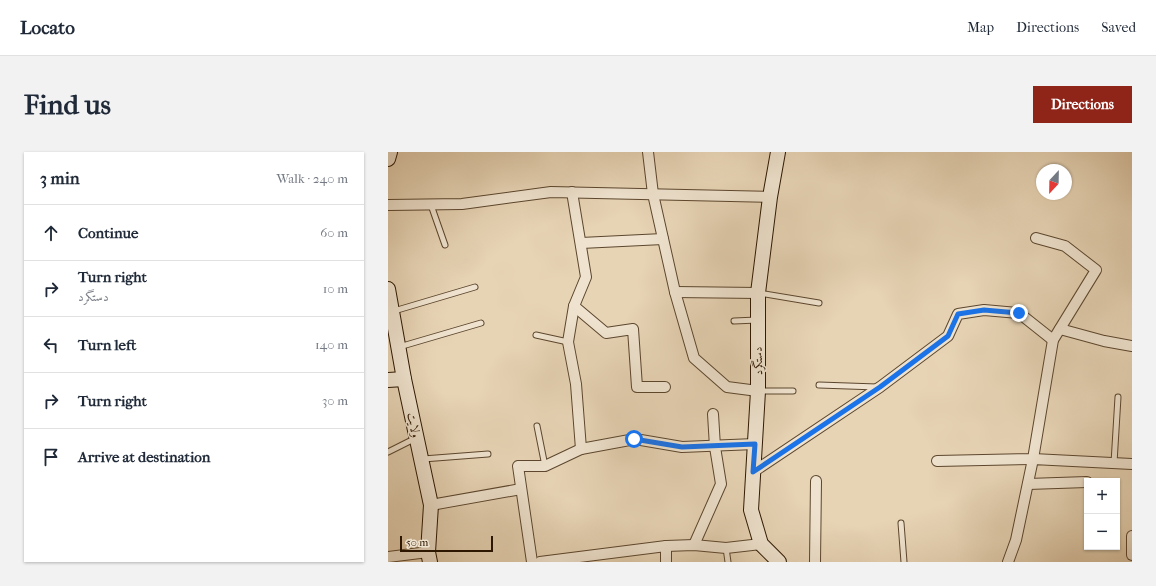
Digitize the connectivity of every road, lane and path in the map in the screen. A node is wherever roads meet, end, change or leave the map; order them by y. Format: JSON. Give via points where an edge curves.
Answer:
{"nodes":[{"id":1,"x":390,"y":152,"type":"edge"},
{"id":2,"x":648,"y":152,"type":"edge"},
{"id":3,"x":778,"y":152,"type":"edge"},
{"id":4,"x":388,"y":159,"type":"edge"},
{"id":5,"x":572,"y":192,"type":"junction"},
{"id":6,"x":653,"y":194,"type":"junction"},
{"id":7,"x":770,"y":197,"type":"junction"},
{"id":8,"x":388,"y":205,"type":"edge"},
{"id":9,"x":431,"y":205,"type":"junction"},
{"id":10,"x":1036,"y":238,"type":"dead end"},
{"id":11,"x":663,"y":240,"type":"junction"},
{"id":12,"x":581,"y":243,"type":"junction"},
{"id":13,"x":444,"y":244,"type":"dead end"},
{"id":14,"x":475,"y":286,"type":"dead end"},
{"id":15,"x":388,"y":289,"type":"edge"},
{"id":16,"x":675,"y":292,"type":"junction"},
{"id":17,"x":758,"y":293,"type":"junction"},
{"id":18,"x":819,"y":303,"type":"dead end"},
{"id":19,"x":574,"y":306,"type":"junction"},
{"id":20,"x":392,"y":312,"type":"junction"},
{"id":21,"x":758,"y":320,"type":"junction"},
{"id":22,"x":734,"y":321,"type":"dead end"},
{"id":23,"x":481,"y":324,"type":"dead end"},
{"id":24,"x":1060,"y":329,"type":"junction"},
{"id":25,"x":536,"y":335,"type":"dead end"},
{"id":26,"x":1053,"y":340,"type":"junction"},
{"id":27,"x":568,"y":342,"type":"junction"},
{"id":28,"x":1132,"y":346,"type":"edge"},
{"id":29,"x":399,"y":347,"type":"junction"},
{"id":30,"x":404,"y":379,"type":"junction"},
{"id":31,"x":388,"y":380,"type":"edge"},
{"id":32,"x":819,"y":385,"type":"dead end"},
{"id":33,"x":665,"y":387,"type":"dead end"},
{"id":34,"x":880,"y":387,"type":"junction"},
{"id":35,"x":758,"y":391,"type":"junction"},
{"id":36,"x":793,"y":392,"type":"dead end"},
{"id":37,"x":1118,"y":397,"type":"dead end"},
{"id":38,"x":713,"y":414,"type":"dead end"},
{"id":39,"x":537,"y":426,"type":"dead end"},
{"id":40,"x":417,"y":438,"type":"junction"},
{"id":41,"x":755,"y":444,"type":"junction"},
{"id":42,"x":715,"y":447,"type":"junction"},
{"id":43,"x":582,"y":449,"type":"junction"},
{"id":44,"x":388,"y":452,"type":"edge"},
{"id":45,"x":488,"y":454,"type":"dead end"},
{"id":46,"x":1032,"y":459,"type":"junction"},
{"id":47,"x":422,"y":460,"type":"junction"},
{"id":48,"x":937,"y":461,"type":"dead end"},
{"id":49,"x":1114,"y":463,"type":"junction"},
{"id":50,"x":1132,"y":464,"type":"edge"},
{"id":51,"x":545,"y":466,"type":"junction"},
{"id":52,"x":753,"y":472,"type":"junction"},
{"id":53,"x":816,"y":481,"type":"dead end"},
{"id":54,"x":1084,"y":482,"type":"edge"},
{"id":55,"x":1028,"y":484,"type":"junction"},
{"id":56,"x":521,"y":489,"type":"junction"},
{"id":57,"x":431,"y":505,"type":"junction"},
{"id":58,"x":901,"y":523,"type":"dead end"},
{"id":59,"x":1132,"y":536,"type":"edge"},
{"id":60,"x":761,"y":544,"type":"junction"},
{"id":61,"x":694,"y":545,"type":"junction"},
{"id":62,"x":666,"y":546,"type":"junction"},
{"id":63,"x":726,"y":548,"type":"junction"},
{"id":64,"x":1132,"y":553,"type":"edge"},
{"id":65,"x":388,"y":557,"type":"edge"},
{"id":66,"x":429,"y":557,"type":"edge"},
{"id":67,"x":532,"y":562,"type":"edge"},
{"id":68,"x":540,"y":562,"type":"edge"},
{"id":69,"x":666,"y":562,"type":"edge"},
{"id":70,"x":728,"y":562,"type":"edge"},
{"id":71,"x":780,"y":562,"type":"edge"},
{"id":72,"x":815,"y":562,"type":"edge"},
{"id":73,"x":904,"y":562,"type":"edge"},
{"id":74,"x":1008,"y":562,"type":"edge"}],
"edges":[{"from":1,"to":4,"type":"main road"},
{"from":2,"to":6,"type":"street"},
{"from":3,"to":7,"type":"main road","name":"دستگرد"},
{"from":5,"to":6,"type":"street"},
{"from":5,"to":9,"type":"street"},
{"from":5,"to":12,"type":"street"},
{"from":6,"to":7,"type":"street"},
{"from":6,"to":11,"type":"street"},
{"from":7,"to":17,"type":"main road","name":"دستگرد"},
{"from":8,"to":9,"type":"street"},
{"from":9,"to":13,"type":"lane"},
{"from":10,"to":24,"type":"street","via":[[1065,246],[1096,270]]},
{"from":11,"to":12,"type":"street"},
{"from":11,"to":16,"type":"street"},
{"from":12,"to":19,"type":"street","via":[[586,277]]},
{"from":14,"to":20,"type":"lane"},
{"from":15,"to":20,"type":"main road","name":"ولایت"},
{"from":16,"to":17,"type":"street"},
{"from":16,"to":35,"type":"street","via":[[694,358],[727,387]]},
{"from":17,"to":18,"type":"lane"},
{"from":17,"to":21,"type":"main road","name":"دستگرد"},
{"from":19,"to":27,"type":"street"},
{"from":19,"to":33,"type":"street","via":[[606,333],[633,329],[637,387]]},
{"from":20,"to":29,"type":"main road","name":"ولایت"},
{"from":21,"to":22,"type":"lane"},
{"from":21,"to":35,"type":"main road","name":"دستگرد"},
{"from":23,"to":29,"type":"lane"},
{"from":24,"to":26,"type":"street"},
{"from":24,"to":28,"type":"street"},
{"from":25,"to":27,"type":"lane"},
{"from":26,"to":34,"type":"street","via":[[1019,313],[984,310],[958,314],[948,336]]},
{"from":26,"to":46,"type":"street"},
{"from":27,"to":43,"type":"street","via":[[576,384]]},
{"from":29,"to":30,"type":"main road","name":"ولایت"},
{"from":30,"to":31,"type":"main road"},
{"from":30,"to":40,"type":"main road","name":"ولایت"},
{"from":32,"to":34,"type":"lane"},
{"from":34,"to":52,"type":"street"},
{"from":35,"to":36,"type":"lane"},
{"from":35,"to":41,"type":"main road","name":"دستگرد"},
{"from":37,"to":49,"type":"lane"},
{"from":38,"to":42,"type":"street"},
{"from":39,"to":51,"type":"lane"},
{"from":40,"to":44,"type":"lane"},
{"from":40,"to":47,"type":"main road","name":"ولایت"},
{"from":41,"to":42,"type":"street"},
{"from":41,"to":52,"type":"main road","name":"دستگرد"},
{"from":42,"to":43,"type":"street","via":[[682,447],[634,439]]},
{"from":42,"to":61,"type":"street","via":[[721,484]]},
{"from":43,"to":51,"type":"street"},
{"from":45,"to":47,"type":"lane"},
{"from":46,"to":48,"type":"street"},
{"from":46,"to":49,"type":"street"},
{"from":46,"to":55,"type":"street"},
{"from":47,"to":57,"type":"main road","name":"ولایت"},
{"from":49,"to":50,"type":"street"},
{"from":51,"to":56,"type":"street","via":[[518,466]]},
{"from":52,"to":60,"type":"main road","name":"دستگرد","via":[[751,510]]},
{"from":53,"to":72,"type":"street"},
{"from":54,"to":55,"type":"street"},
{"from":55,"to":74,"type":"street","via":[[1016,540]]},
{"from":56,"to":57,"type":"street"},
{"from":56,"to":67,"type":"street"},
{"from":57,"to":66,"type":"main road","name":"ولایت"},
{"from":58,"to":73,"type":"lane"},
{"from":59,"to":64,"type":"street"},
{"from":60,"to":63,"type":"street"},
{"from":60,"to":71,"type":"main road"},
{"from":61,"to":62,"type":"street"},
{"from":61,"to":63,"type":"street"},
{"from":62,"to":68,"type":"street"},
{"from":62,"to":69,"type":"street"},
{"from":63,"to":70,"type":"lane"},
{"from":65,"to":66,"type":"street"}]}
